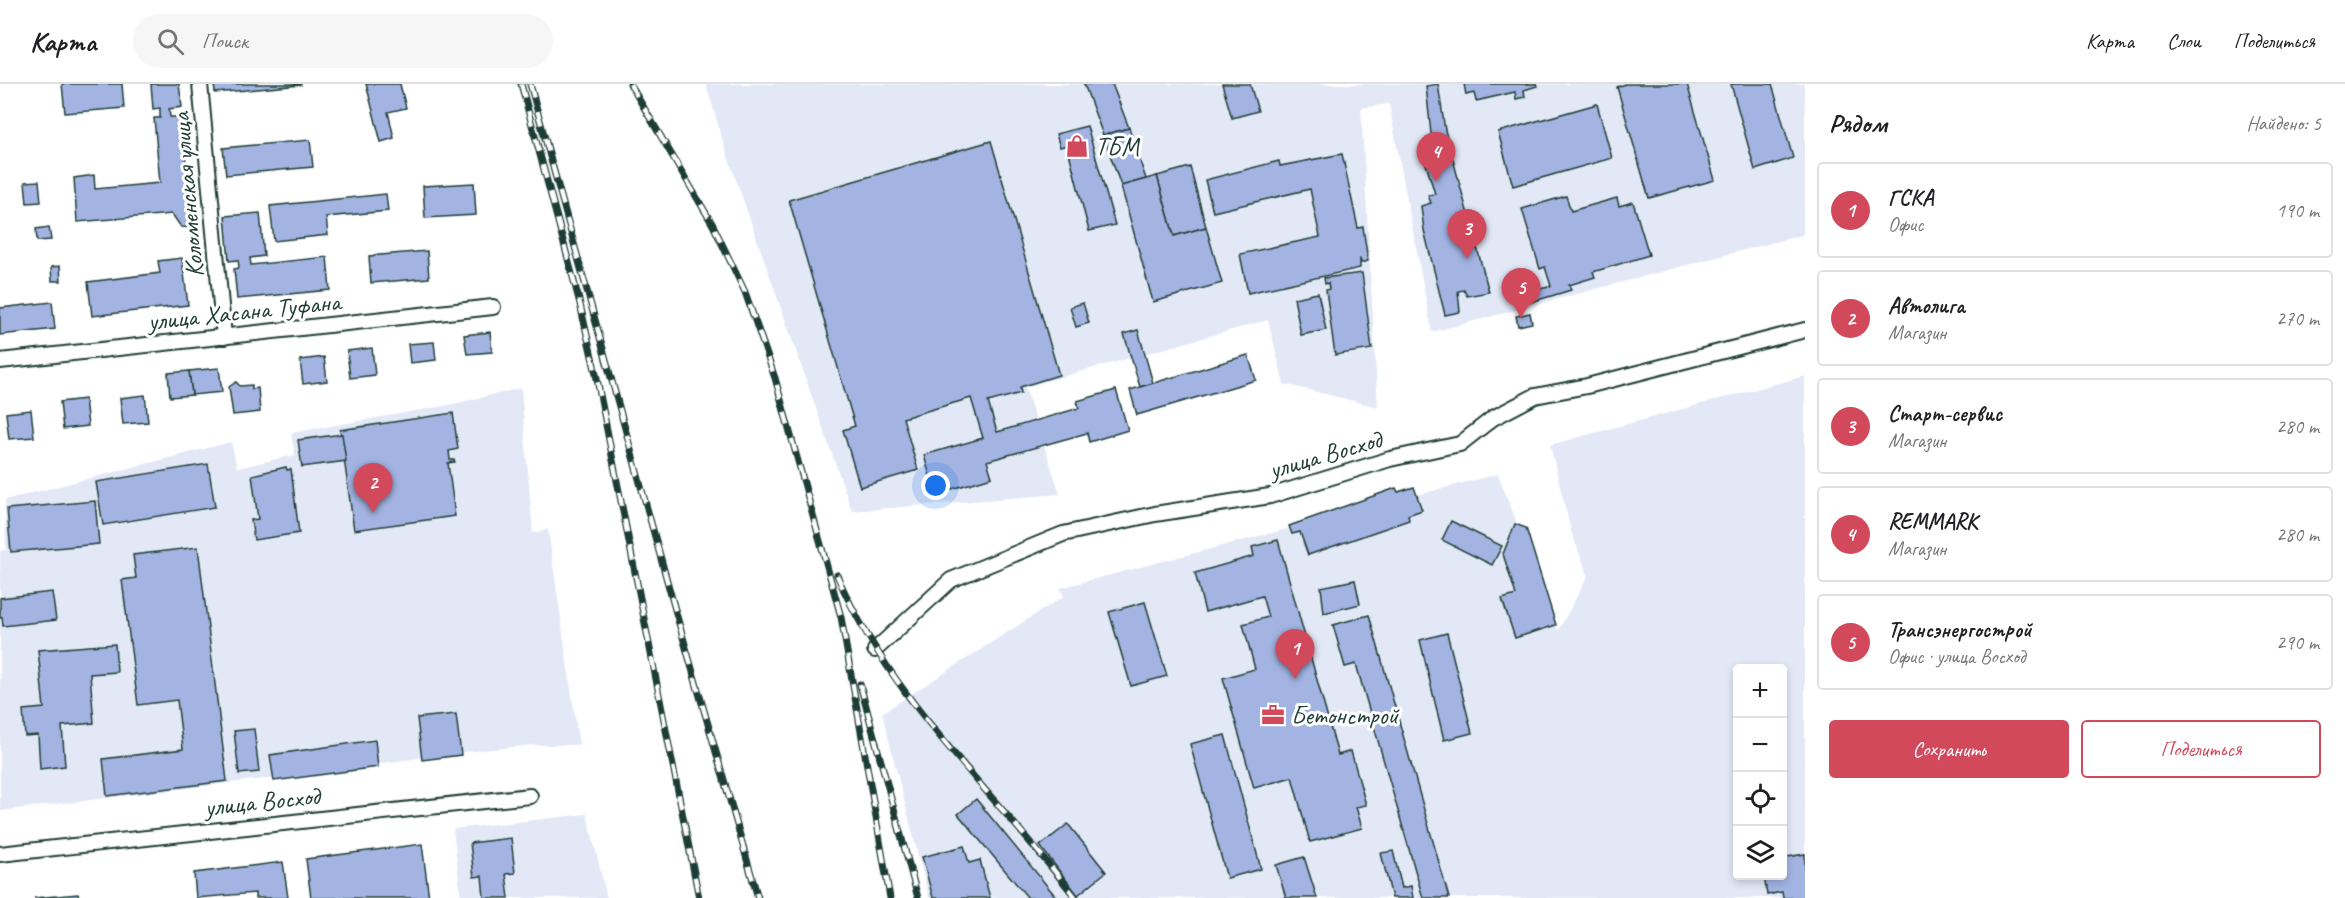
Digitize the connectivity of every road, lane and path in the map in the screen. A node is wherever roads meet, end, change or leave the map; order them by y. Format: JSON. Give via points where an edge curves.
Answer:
{"nodes":[{"id":1,"x":200,"y":84,"type":"edge"},
{"id":2,"x":493,"y":308,"type":"dead end"},
{"id":3,"x":1805,"y":330,"type":"edge"},
{"id":4,"x":224,"y":337,"type":"junction"},
{"id":5,"x":0,"y":362,"type":"edge"},
{"id":6,"x":875,"y":650,"type":"dead end"},
{"id":7,"x":530,"y":796,"type":"dead end"},
{"id":8,"x":0,"y":854,"type":"edge"}],
"edges":[{"from":1,"to":4,"type":"street","name":"Коломенская улица"},
{"from":2,"to":4,"type":"street","name":"улица Хасана Туфана"},
{"from":3,"to":6,"type":"street","name":"улица Восход","via":[[1535,396],[1493,418],[1460,444],[1390,459],[1270,496],[1155,514],[1063,534],[951,580]]},
{"from":4,"to":5,"type":"street","name":"улица Хасана Туфана"},
{"from":7,"to":8,"type":"street","name":"улица Восход"}]}
